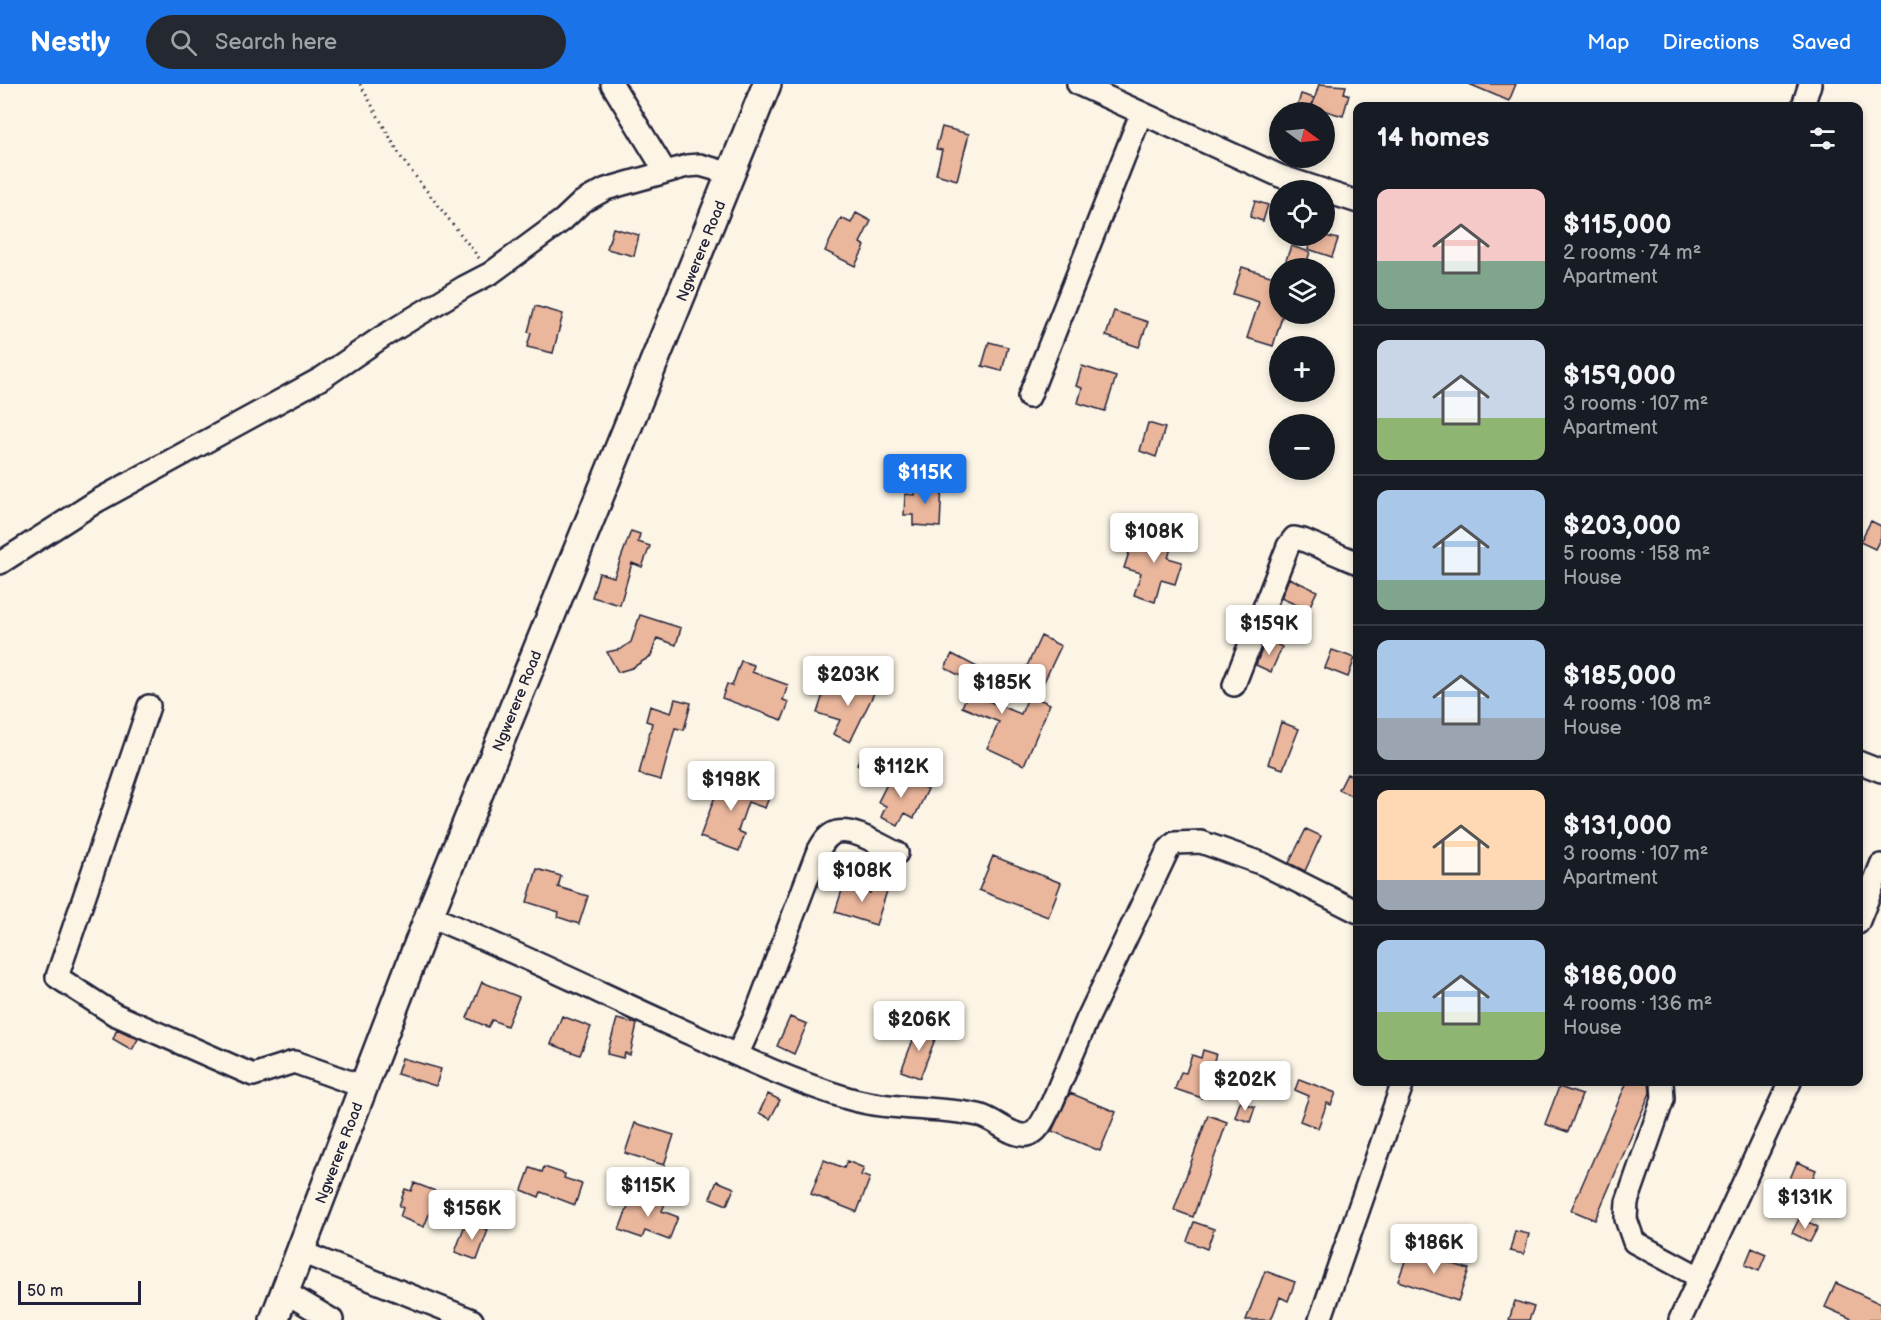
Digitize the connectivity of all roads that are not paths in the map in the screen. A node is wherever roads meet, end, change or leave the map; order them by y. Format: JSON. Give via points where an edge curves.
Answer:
{"nodes":[{"id":1,"x":612,"y":84,"type":"edge"},
{"id":2,"x":767,"y":84,"type":"edge"},
{"id":3,"x":1078,"y":84,"type":"edge"},
{"id":4,"x":1810,"y":84,"type":"edge"},
{"id":5,"x":1804,"y":102,"type":"edge"},
{"id":6,"x":1142,"y":114,"type":"junction"},
{"id":7,"x":665,"y":171,"type":"junction"},
{"id":8,"x":732,"y":174,"type":"junction"},
{"id":9,"x":1292,"y":180,"type":"edge"},
{"id":10,"x":1335,"y":195,"type":"edge"},
{"id":11,"x":1353,"y":200,"type":"edge"},
{"id":12,"x":1029,"y":397,"type":"dead end"},
{"id":13,"x":1353,"y":561,"type":"edge"},
{"id":14,"x":0,"y":563,"type":"edge"},
{"id":15,"x":1234,"y":685,"type":"dead end"},
{"id":16,"x":149,"y":706,"type":"dead end"},
{"id":17,"x":1863,"y":764,"type":"edge"},
{"id":18,"x":1881,"y":771,"type":"edge"},
{"id":19,"x":897,"y":853,"type":"dead end"},
{"id":20,"x":1881,"y":865,"type":"edge"},
{"id":21,"x":1353,"y":909,"type":"edge"},
{"id":22,"x":1863,"y":910,"type":"edge"},
{"id":23,"x":429,"y":916,"type":"junction"},
{"id":24,"x":743,"y":1058,"type":"junction"},
{"id":25,"x":1403,"y":1086,"type":"edge"},
{"id":26,"x":1662,"y":1086,"type":"edge"},
{"id":27,"x":1788,"y":1086,"type":"edge"},
{"id":28,"x":364,"y":1087,"type":"junction"},
{"id":29,"x":301,"y":1252,"type":"junction"},
{"id":30,"x":1699,"y":1277,"type":"junction"},
{"id":31,"x":285,"y":1292,"type":"junction"},
{"id":32,"x":274,"y":1320,"type":"edge"},
{"id":33,"x":332,"y":1320,"type":"edge"},
{"id":34,"x":472,"y":1320,"type":"edge"},
{"id":35,"x":1320,"y":1320,"type":"edge"},
{"id":36,"x":1680,"y":1320,"type":"edge"}],
"edges":[{"from":1,"to":7,"type":"street"},
{"from":2,"to":8,"type":"main road","name":"Ngwerere Road"},
{"from":3,"to":6,"type":"street"},
{"from":4,"to":5,"type":"street"},
{"from":6,"to":9,"type":"street"},
{"from":6,"to":12,"type":"street"},
{"from":7,"to":8,"type":"street","via":[[700,165]]},
{"from":7,"to":14,"type":"street","via":[[606,189],[582,202],[491,273],[382,337],[322,378],[97,501]]},
{"from":8,"to":23,"type":"main road","name":"Ngwerere Road"},
{"from":10,"to":11,"type":"street"},
{"from":13,"to":15,"type":"street","via":[[1294,538]]},
{"from":16,"to":28,"type":"street","via":[[57,977],[114,1014],[253,1076],[294,1062]]},
{"from":17,"to":18,"type":"street"},
{"from":19,"to":24,"type":"street","via":[[852,834],[837,832],[826,838],[739,1051]]},
{"from":20,"to":22,"type":"street"},
{"from":21,"to":24,"type":"street","via":[[1263,864],[1201,842],[1175,843],[1134,920],[1052,1103],[1029,1135],[1018,1134],[981,1115],[929,1107],[893,1108],[848,1098]]},
{"from":23,"to":24,"type":"street","via":[[512,950]]},
{"from":23,"to":28,"type":"main road","name":"Ngwerere Road"},
{"from":25,"to":35,"type":"street"},
{"from":26,"to":30,"type":"street","via":[[1663,1099],[1627,1202],[1626,1220],[1635,1242]]},
{"from":27,"to":30,"type":"street"},
{"from":28,"to":29,"type":"main road","name":"Ngwerere Road"},
{"from":29,"to":31,"type":"main road","name":"Ngwerere Road"},
{"from":29,"to":34,"type":"street"},
{"from":30,"to":36,"type":"street"},
{"from":31,"to":32,"type":"main road","name":"Ngwerere Road"},
{"from":31,"to":33,"type":"street"}]}
